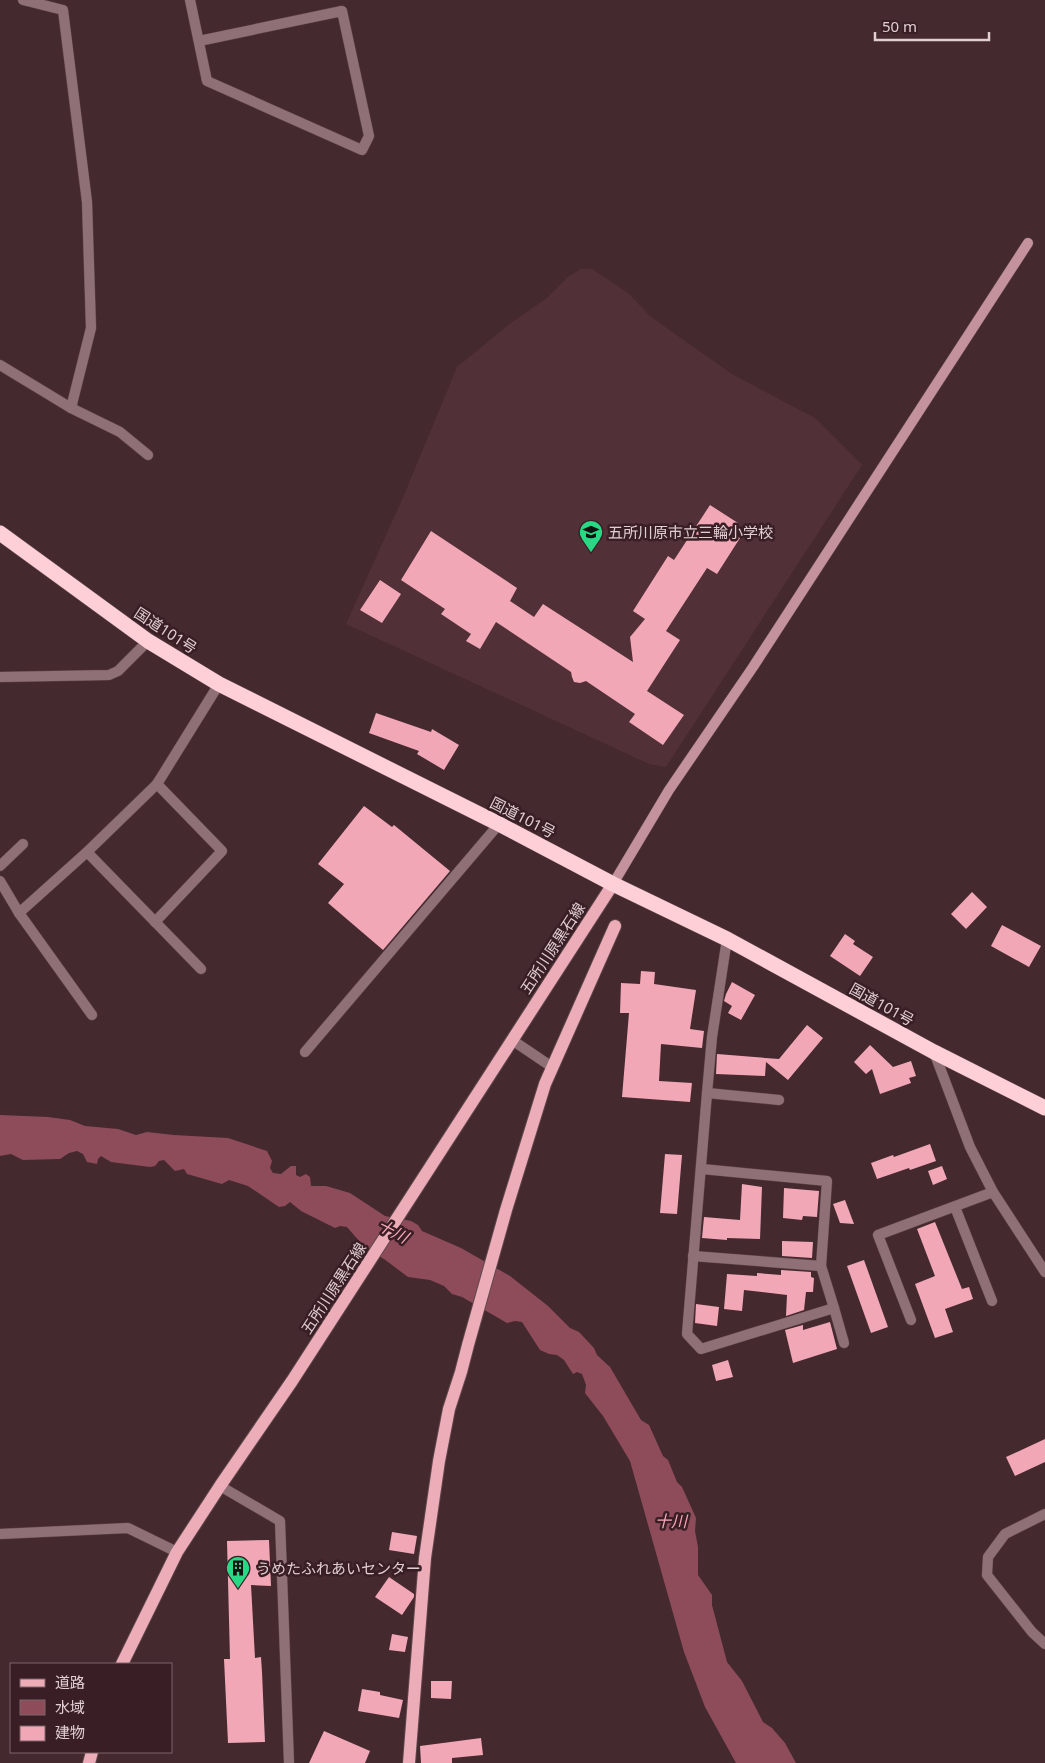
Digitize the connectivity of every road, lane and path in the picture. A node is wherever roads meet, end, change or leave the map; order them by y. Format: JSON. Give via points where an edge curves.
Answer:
{"nodes":[{"id":1,"x":23,"y":0,"type":"edge"},
{"id":2,"x":190,"y":0,"type":"edge"},
{"id":3,"x":62,"y":5,"type":"edge"},
{"id":4,"x":199,"y":41,"type":"junction"},
{"id":5,"x":1028,"y":243,"type":"dead end"},
{"id":6,"x":0,"y":364,"type":"edge"},
{"id":7,"x":71,"y":408,"type":"junction"},
{"id":8,"x":148,"y":455,"type":"dead end"},
{"id":9,"x":0,"y":533,"type":"edge"},
{"id":10,"x":148,"y":641,"type":"junction"},
{"id":11,"x":0,"y":678,"type":"edge"},
{"id":12,"x":219,"y":684,"type":"junction"},
{"id":13,"x":157,"y":784,"type":"junction"},
{"id":14,"x":499,"y":824,"type":"junction"},
{"id":15,"x":23,"y":844,"type":"dead end"},
{"id":16,"x":87,"y":852,"type":"junction"},
{"id":17,"x":0,"y":866,"type":"edge"},
{"id":18,"x":0,"y":881,"type":"edge"},
{"id":19,"x":613,"y":884,"type":"junction"},
{"id":20,"x":19,"y":913,"type":"junction"},
{"id":21,"x":155,"y":922,"type":"junction"},
{"id":22,"x":615,"y":926,"type":"dead end"},
{"id":23,"x":727,"y":939,"type":"junction"},
{"id":24,"x":201,"y":969,"type":"dead end"},
{"id":25,"x":92,"y":1015,"type":"dead end"},
{"id":26,"x":512,"y":1040,"type":"junction"},
{"id":27,"x":305,"y":1052,"type":"dead end"},
{"id":28,"x":934,"y":1052,"type":"junction"},
{"id":29,"x":552,"y":1067,"type":"junction"},
{"id":30,"x":707,"y":1093,"type":"junction"},
{"id":31,"x":779,"y":1100,"type":"dead end"},
{"id":32,"x":1045,"y":1108,"type":"edge"},
{"id":33,"x":702,"y":1169,"type":"junction"},
{"id":34,"x":993,"y":1192,"type":"junction"},
{"id":35,"x":955,"y":1207,"type":"junction"},
{"id":36,"x":693,"y":1256,"type":"junction"},
{"id":37,"x":821,"y":1266,"type":"junction"},
{"id":38,"x":1045,"y":1272,"type":"edge"},
{"id":39,"x":992,"y":1301,"type":"dead end"},
{"id":40,"x":834,"y":1308,"type":"junction"},
{"id":41,"x":911,"y":1320,"type":"dead end"},
{"id":42,"x":844,"y":1343,"type":"dead end"},
{"id":43,"x":220,"y":1486,"type":"junction"},
{"id":44,"x":1045,"y":1514,"type":"edge"},
{"id":45,"x":0,"y":1534,"type":"edge"},
{"id":46,"x":178,"y":1552,"type":"junction"},
{"id":47,"x":1045,"y":1644,"type":"edge"},
{"id":48,"x":122,"y":1663,"type":"edge"},
{"id":49,"x":289,"y":1763,"type":"edge"},
{"id":50,"x":409,"y":1763,"type":"edge"}],
"edges":[{"from":1,"to":3,"type":"street"},
{"from":2,"to":4,"type":"street"},
{"from":3,"to":7,"type":"street","via":[[87,202],[91,328]]},
{"from":4,"to":4,"type":"street","via":[[207,81],[362,150],[369,136],[342,10]]},
{"from":5,"to":19,"type":"street","via":[[669,790]]},
{"from":6,"to":7,"type":"street"},
{"from":7,"to":8,"type":"street","via":[[120,432]]},
{"from":9,"to":10,"type":"highway","name":"国道101号"},
{"from":10,"to":11,"type":"street","via":[[118,671],[109,675]]},
{"from":10,"to":12,"type":"highway","name":"国道101号"},
{"from":12,"to":13,"type":"street"},
{"from":12,"to":14,"type":"highway","name":"国道101号"},
{"from":13,"to":16,"type":"street"},
{"from":13,"to":21,"type":"street","via":[[222,851]]},
{"from":14,"to":19,"type":"highway","name":"国道101号"},
{"from":14,"to":27,"type":"street"},
{"from":15,"to":17,"type":"street"},
{"from":16,"to":20,"type":"street"},
{"from":16,"to":21,"type":"street"},
{"from":18,"to":20,"type":"street"},
{"from":19,"to":23,"type":"highway","name":"国道101号"},
{"from":19,"to":26,"type":"main road","name":"五所川原黒石線"},
{"from":20,"to":25,"type":"street"},
{"from":21,"to":24,"type":"street"},
{"from":22,"to":29,"type":"main road"},
{"from":23,"to":28,"type":"highway","name":"国道101号"},
{"from":23,"to":30,"type":"street"},
{"from":26,"to":29,"type":"street"},
{"from":26,"to":43,"type":"main road","name":"五所川原黒石線"},
{"from":28,"to":32,"type":"highway","name":"国道101号"},
{"from":28,"to":34,"type":"street","via":[[970,1147]]},
{"from":29,"to":50,"type":"main road","via":[[449,1409],[425,1558]]},
{"from":30,"to":31,"type":"street"},
{"from":30,"to":33,"type":"street"},
{"from":33,"to":36,"type":"street"},
{"from":33,"to":37,"type":"street","via":[[827,1181]]},
{"from":34,"to":35,"type":"street"},
{"from":34,"to":38,"type":"street"},
{"from":35,"to":39,"type":"street"},
{"from":35,"to":41,"type":"street","via":[[878,1235]]},
{"from":36,"to":37,"type":"street"},
{"from":36,"to":40,"type":"street","via":[[687,1334],[701,1349]]},
{"from":37,"to":40,"type":"street"},
{"from":40,"to":42,"type":"street"},
{"from":43,"to":46,"type":"main road","name":"五所川原黒石線"},
{"from":43,"to":49,"type":"street","via":[[280,1521]]},
{"from":44,"to":47,"type":"street","via":[[1005,1534],[988,1557],[987,1575]]},
{"from":45,"to":46,"type":"street","via":[[128,1528]]},
{"from":46,"to":48,"type":"main road","name":"五所川原黒石線"}]}
